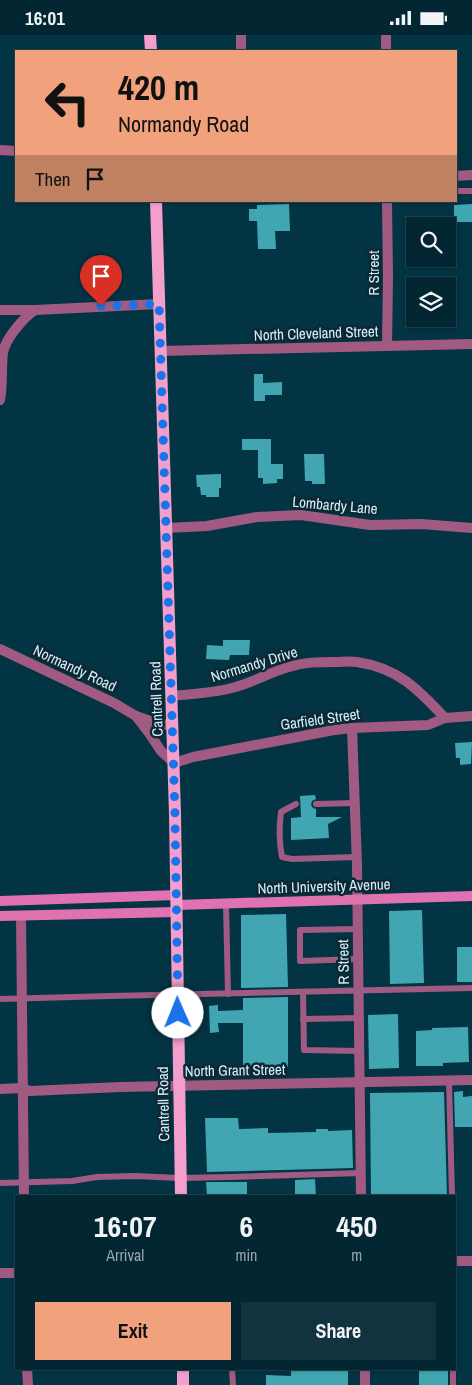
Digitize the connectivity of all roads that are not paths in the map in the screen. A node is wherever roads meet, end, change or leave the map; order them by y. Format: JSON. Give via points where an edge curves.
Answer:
{"nodes":[{"id":1,"x":150,"y":35,"type":"edge"},
{"id":2,"x":241,"y":35,"type":"edge"},
{"id":3,"x":386,"y":35,"type":"edge"},
{"id":4,"x":151,"y":50,"type":"edge"},
{"id":5,"x":241,"y":50,"type":"edge"},
{"id":6,"x":386,"y":50,"type":"edge"},
{"id":7,"x":0,"y":150,"type":"edge"},
{"id":8,"x":15,"y":151,"type":"edge"},
{"id":9,"x":457,"y":175,"type":"edge"},
{"id":10,"x":472,"y":175,"type":"edge"},
{"id":11,"x":457,"y":191,"type":"edge"},
{"id":12,"x":472,"y":191,"type":"edge"},
{"id":13,"x":156,"y":202,"type":"edge"},
{"id":14,"x":387,"y":202,"type":"edge"},
{"id":15,"x":159,"y":304,"type":"junction"},
{"id":16,"x":0,"y":310,"type":"edge"},
{"id":17,"x":35,"y":310,"type":"junction"},
{"id":18,"x":472,"y":344,"type":"edge"},
{"id":19,"x":387,"y":346,"type":"junction"},
{"id":20,"x":2,"y":348,"type":"edge"},
{"id":21,"x":160,"y":351,"type":"junction"},
{"id":22,"x":0,"y":400,"type":"edge"},
{"id":23,"x":166,"y":528,"type":"junction"},
{"id":24,"x":472,"y":528,"type":"edge"},
{"id":25,"x":0,"y":649,"type":"edge"},
{"id":26,"x":172,"y":697,"type":"junction"},
{"id":27,"x":136,"y":716,"type":"junction"},
{"id":28,"x":472,"y":716,"type":"edge"},
{"id":29,"x":445,"y":718,"type":"junction"},
{"id":30,"x":173,"y":726,"type":"junction"},
{"id":31,"x":352,"y":728,"type":"junction"},
{"id":32,"x":174,"y":763,"type":"junction"},
{"id":33,"x":316,"y":803,"type":"dead end"},
{"id":34,"x":355,"y":803,"type":"junction"},
{"id":35,"x":296,"y":804,"type":"dead end"},
{"id":36,"x":357,"y":857,"type":"junction"},
{"id":37,"x":472,"y":896,"type":"edge"},
{"id":38,"x":357,"y":900,"type":"junction"},
{"id":39,"x":0,"y":901,"type":"edge"},
{"id":40,"x":177,"y":904,"type":"junction"},
{"id":41,"x":226,"y":904,"type":"junction"},
{"id":42,"x":0,"y":916,"type":"edge"},
{"id":43,"x":20,"y":916,"type":"junction"},
{"id":44,"x":358,"y":929,"type":"junction"},
{"id":45,"x":358,"y":959,"type":"junction"},
{"id":46,"x":472,"y":988,"type":"edge"},
{"id":47,"x":359,"y":991,"type":"junction"},
{"id":48,"x":303,"y":992,"type":"junction"},
{"id":49,"x":228,"y":994,"type":"junction"},
{"id":50,"x":178,"y":995,"type":"junction"},
{"id":51,"x":0,"y":999,"type":"edge"},
{"id":52,"x":21,"y":999,"type":"junction"},
{"id":53,"x":359,"y":1018,"type":"junction"},
{"id":54,"x":303,"y":1019,"type":"junction"},
{"id":55,"x":359,"y":1051,"type":"junction"},
{"id":56,"x":472,"y":1080,"type":"edge"},
{"id":57,"x":449,"y":1081,"type":"junction"},
{"id":58,"x":360,"y":1082,"type":"junction"},
{"id":59,"x":179,"y":1086,"type":"junction"},
{"id":60,"x":22,"y":1088,"type":"junction"},
{"id":61,"x":0,"y":1089,"type":"edge"},
{"id":62,"x":361,"y":1173,"type":"junction"},
{"id":63,"x":180,"y":1178,"type":"junction"},
{"id":64,"x":24,"y":1182,"type":"junction"},
{"id":65,"x":0,"y":1183,"type":"edge"},
{"id":66,"x":24,"y":1195,"type":"edge"},
{"id":67,"x":180,"y":1195,"type":"edge"},
{"id":68,"x":361,"y":1195,"type":"edge"},
{"id":69,"x":452,"y":1195,"type":"edge"},
{"id":70,"x":456,"y":1261,"type":"edge"},
{"id":71,"x":472,"y":1261,"type":"edge"},
{"id":72,"x":0,"y":1273,"type":"edge"},
{"id":73,"x":15,"y":1273,"type":"edge"},
{"id":74,"x":27,"y":1370,"type":"edge"},
{"id":75,"x":183,"y":1370,"type":"edge"},
{"id":76,"x":232,"y":1370,"type":"edge"},
{"id":77,"x":365,"y":1370,"type":"edge"},
{"id":78,"x":453,"y":1370,"type":"edge"},
{"id":79,"x":28,"y":1385,"type":"edge"},
{"id":80,"x":183,"y":1385,"type":"edge"},
{"id":81,"x":233,"y":1385,"type":"edge"},
{"id":82,"x":365,"y":1385,"type":"edge"},
{"id":83,"x":453,"y":1385,"type":"edge"}],
"edges":[{"from":1,"to":4,"type":"main road"},
{"from":2,"to":5,"type":"street"},
{"from":3,"to":6,"type":"street"},
{"from":7,"to":8,"type":"street"},
{"from":9,"to":10,"type":"street"},
{"from":11,"to":12,"type":"lane"},
{"from":13,"to":15,"type":"main road","name":"Cantrell Road"},
{"from":14,"to":19,"type":"street","name":"R Street"},
{"from":15,"to":17,"type":"street"},
{"from":15,"to":21,"type":"main road","name":"Cantrell Road"},
{"from":16,"to":17,"type":"street"},
{"from":17,"to":20,"type":"street"},
{"from":18,"to":19,"type":"street","name":"North Cleveland Street"},
{"from":19,"to":21,"type":"street","name":"North Cleveland Street"},
{"from":20,"to":22,"type":"street"},
{"from":21,"to":23,"type":"main road","name":"Cantrell Road"},
{"from":23,"to":24,"type":"street","name":"Lombardy Lane","via":[[295,515],[370,525]]},
{"from":23,"to":26,"type":"main road","name":"Cantrell Road"},
{"from":25,"to":27,"type":"street","name":"Normandy Road"},
{"from":26,"to":29,"type":"street","name":"Normandy Drive","via":[[232,688],[297,665],[356,661],[402,678],[422,693]]},
{"from":26,"to":30,"type":"main road","name":"Cantrell Road"},
{"from":27,"to":30,"type":"street","name":"Normandy Road"},
{"from":27,"to":32,"type":"street","name":"Normandy Road","via":[[161,751]]},
{"from":28,"to":29,"type":"street","name":"Garfield Street"},
{"from":29,"to":31,"type":"street","name":"Garfield Street","via":[[428,725]]},
{"from":30,"to":32,"type":"main road","name":"Cantrell Road"},
{"from":31,"to":32,"type":"street","name":"Garfield Street"},
{"from":31,"to":34,"type":"street","name":"R Street"},
{"from":32,"to":40,"type":"main road","name":"Cantrell Road"},
{"from":33,"to":34,"type":"lane"},
{"from":34,"to":36,"type":"street","name":"R Street"},
{"from":35,"to":36,"type":"lane","via":[[281,812],[282,857]]},
{"from":36,"to":38,"type":"street","name":"R Street"},
{"from":37,"to":38,"type":"main road","name":"North University Avenue"},
{"from":38,"to":41,"type":"main road","name":"North University Avenue"},
{"from":38,"to":44,"type":"street","name":"R Street"},
{"from":39,"to":40,"type":"main road","name":"North University Avenue"},
{"from":40,"to":41,"type":"main road","name":"North University Avenue"},
{"from":40,"to":43,"type":"main road","name":"North University Avenue"},
{"from":40,"to":50,"type":"main road","name":"Cantrell Road"},
{"from":41,"to":49,"type":"lane"},
{"from":42,"to":43,"type":"main road","name":"North University Avenue"},
{"from":43,"to":52,"type":"street"},
{"from":44,"to":45,"type":"street","name":"R Street"},
{"from":44,"to":45,"type":"lane","via":[[300,930],[300,961]]},
{"from":45,"to":47,"type":"street","name":"R Street"},
{"from":46,"to":47,"type":"lane"},
{"from":47,"to":48,"type":"lane"},
{"from":47,"to":53,"type":"street","name":"R Street"},
{"from":48,"to":49,"type":"lane"},
{"from":48,"to":54,"type":"lane"},
{"from":49,"to":50,"type":"lane"},
{"from":50,"to":52,"type":"lane"},
{"from":50,"to":59,"type":"main road","name":"Cantrell Road"},
{"from":51,"to":52,"type":"lane"},
{"from":52,"to":60,"type":"street"},
{"from":53,"to":54,"type":"lane"},
{"from":53,"to":55,"type":"street","name":"R Street"},
{"from":54,"to":55,"type":"lane","via":[[304,1050]]},
{"from":55,"to":58,"type":"street","name":"R Street"},
{"from":56,"to":57,"type":"street","name":"North Grant Street"},
{"from":57,"to":58,"type":"street","name":"North Grant Street"},
{"from":57,"to":69,"type":"lane"},
{"from":58,"to":59,"type":"street","name":"North Grant Street"},
{"from":58,"to":62,"type":"street","name":"R Street"},
{"from":59,"to":60,"type":"street","name":"North Grant Street","via":[[30,1091]]},
{"from":59,"to":63,"type":"main road","name":"Cantrell Road"},
{"from":60,"to":61,"type":"street","name":"North Grant Street"},
{"from":60,"to":64,"type":"street"},
{"from":62,"to":63,"type":"lane"},
{"from":62,"to":68,"type":"street","name":"R Street"},
{"from":63,"to":64,"type":"lane","via":[[134,1176]]},
{"from":63,"to":67,"type":"main road","name":"Cantrell Road"},
{"from":64,"to":65,"type":"lane"},
{"from":64,"to":66,"type":"street"},
{"from":70,"to":71,"type":"street"},
{"from":72,"to":73,"type":"street"},
{"from":74,"to":79,"type":"street"},
{"from":75,"to":80,"type":"main road"},
{"from":76,"to":81,"type":"lane"},
{"from":77,"to":82,"type":"street"},
{"from":78,"to":83,"type":"lane"}]}
